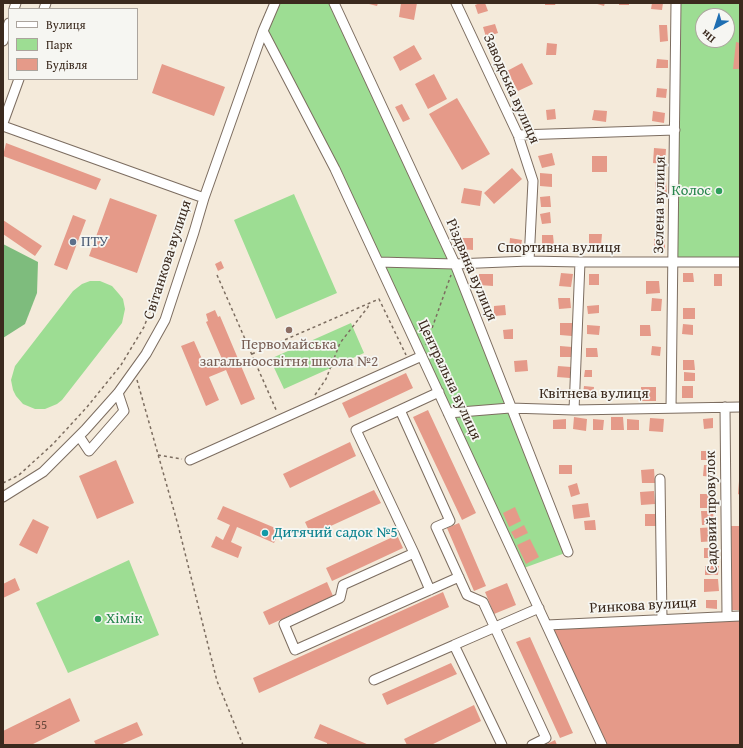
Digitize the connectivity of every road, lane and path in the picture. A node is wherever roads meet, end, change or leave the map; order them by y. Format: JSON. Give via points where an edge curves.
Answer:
{"nodes":[{"id":1,"x":275,"y":3,"type":"edge"},
{"id":2,"x":334,"y":3,"type":"edge"},
{"id":3,"x":456,"y":3,"type":"edge"},
{"id":4,"x":676,"y":3,"type":"edge"},
{"id":5,"x":8,"y":26,"type":"edge"},
{"id":6,"x":263,"y":30,"type":"junction"},
{"id":7,"x":3,"y":41,"type":"edge"},
{"id":8,"x":19,"y":80,"type":"edge"},
{"id":9,"x":3,"y":125,"type":"edge"},
{"id":10,"x":675,"y":130,"type":"junction"},
{"id":11,"x":518,"y":135,"type":"junction"},
{"id":12,"x":204,"y":198,"type":"junction"},
{"id":13,"x":173,"y":245,"type":"dead end"},
{"id":14,"x":529,"y":261,"type":"junction"},
{"id":15,"x":378,"y":262,"type":"junction"},
{"id":16,"x":580,"y":262,"type":"junction"},
{"id":17,"x":673,"y":262,"type":"junction"},
{"id":18,"x":740,"y":262,"type":"edge"},
{"id":19,"x":455,"y":264,"type":"junction"},
{"id":20,"x":217,"y":275,"type":"dead end"},
{"id":21,"x":370,"y":303,"type":"junction"},
{"id":22,"x":252,"y":354,"type":"junction"},
{"id":23,"x":422,"y":356,"type":"junction"},
{"id":24,"x":409,"y":362,"type":"junction"},
{"id":25,"x":134,"y":372,"type":"junction"},
{"id":26,"x":439,"y":392,"type":"junction"},
{"id":27,"x":118,"y":393,"type":"junction"},
{"id":28,"x":725,"y":407,"type":"junction"},
{"id":29,"x":740,"y":407,"type":"edge"},
{"id":30,"x":510,"y":408,"type":"junction"},
{"id":31,"x":671,"y":408,"type":"junction"},
{"id":32,"x":304,"y":409,"type":"junction"},
{"id":33,"x":400,"y":410,"type":"junction"},
{"id":34,"x":574,"y":410,"type":"junction"},
{"id":35,"x":448,"y":413,"type":"junction"},
{"id":36,"x":280,"y":420,"type":"junction"},
{"id":37,"x":79,"y":436,"type":"junction"},
{"id":38,"x":158,"y":455,"type":"junction"},
{"id":39,"x":190,"y":460,"type":"joint"},
{"id":40,"x":660,"y":479,"type":"dead end"},
{"id":41,"x":3,"y":483,"type":"edge"},
{"id":42,"x":3,"y":497,"type":"edge"},
{"id":43,"x":568,"y":552,"type":"dead end"},
{"id":44,"x":414,"y":553,"type":"junction"},
{"id":45,"x":459,"y":577,"type":"junction"},
{"id":46,"x":430,"y":590,"type":"junction"},
{"id":47,"x":539,"y":608,"type":"junction"},
{"id":48,"x":728,"y":616,"type":"junction"},
{"id":49,"x":740,"y":616,"type":"edge"},
{"id":50,"x":662,"y":619,"type":"junction"},
{"id":51,"x":546,"y":625,"type":"junction"},
{"id":52,"x":495,"y":627,"type":"junction"},
{"id":53,"x":454,"y":645,"type":"junction"},
{"id":54,"x":374,"y":680,"type":"dead end"},
{"id":55,"x":243,"y":745,"type":"edge"},
{"id":56,"x":502,"y":745,"type":"edge"},
{"id":57,"x":532,"y":745,"type":"edge"},
{"id":58,"x":602,"y":745,"type":"edge"}],
"edges":[{"from":1,"to":6,"type":"street","name":"Світанкова вулиця"},
{"from":2,"to":19,"type":"street","name":"Різдвяна вулиця"},
{"from":3,"to":11,"type":"street","name":"Заводська вулиця"},
{"from":4,"to":10,"type":"street","name":"Зелена вулиця"},
{"from":5,"to":7,"type":"street"},
{"from":6,"to":12,"type":"street","name":"Світанкова вулиця"},
{"from":6,"to":15,"type":"street","name":"Центральна вулиця","via":[[335,169]]},
{"from":8,"to":9,"type":"street"},
{"from":9,"to":12,"type":"street"},
{"from":10,"to":11,"type":"street"},
{"from":10,"to":17,"type":"street","name":"Зелена вулиця"},
{"from":11,"to":14,"type":"street","name":"Заводська вулиця","via":[[533,181]]},
{"from":12,"to":25,"type":"street","name":"Світанкова вулиця","via":[[165,320]]},
{"from":13,"to":41,"type":"path","via":[[144,327],[121,365],[53,444],[19,475]]},
{"from":14,"to":16,"type":"street","name":"Спортивна вулиця"},
{"from":14,"to":19,"type":"street","name":"Спортивна вулиця"},
{"from":15,"to":19,"type":"street","name":"Спортивна вулиця"},
{"from":15,"to":23,"type":"street","name":"Центральна вулиця"},
{"from":16,"to":17,"type":"street","name":"Спортивна вулиця"},
{"from":16,"to":34,"type":"street"},
{"from":17,"to":18,"type":"street","name":"Спортивна вулиця"},
{"from":17,"to":31,"type":"street","name":"Зелена вулиця"},
{"from":19,"to":23,"type":"path"},
{"from":19,"to":30,"type":"street","name":"Різдвяна вулиця"},
{"from":20,"to":22,"type":"path"},
{"from":21,"to":22,"type":"path"},
{"from":21,"to":24,"type":"path","via":[[379,299]]},
{"from":21,"to":32,"type":"path","via":[[340,343],[326,379]]},
{"from":22,"to":36,"type":"path"},
{"from":23,"to":24,"type":"street"},
{"from":23,"to":26,"type":"street","name":"Центральна вулиця"},
{"from":24,"to":32,"type":"street"},
{"from":25,"to":27,"type":"street","name":"Світанкова вулиця"},
{"from":25,"to":38,"type":"path"},
{"from":26,"to":33,"type":"street"},
{"from":26,"to":35,"type":"street","name":"Центральна вулиця"},
{"from":27,"to":37,"type":"street","name":"Світанкова вулиця"},
{"from":27,"to":37,"type":"street","via":[[124,411],[89,451]]},
{"from":28,"to":29,"type":"street","name":"Квітнева вулиця"},
{"from":28,"to":31,"type":"street","name":"Квітнева вулиця"},
{"from":28,"to":48,"type":"street","name":"Садовий провулок"},
{"from":30,"to":34,"type":"street","name":"Квітнева вулиця"},
{"from":30,"to":35,"type":"street","name":"Квітнева вулиця"},
{"from":30,"to":43,"type":"street","name":"Різдвяна вулиця"},
{"from":31,"to":34,"type":"street","name":"Квітнева вулиця"},
{"from":32,"to":36,"type":"street"},
{"from":33,"to":44,"type":"street","via":[[356,430]]},
{"from":33,"to":45,"type":"street","via":[[450,521],[436,527]]},
{"from":35,"to":47,"type":"street","name":"Центральна вулиця"},
{"from":36,"to":39,"type":"street"},
{"from":37,"to":42,"type":"street","name":"Світанкова вулиця","via":[[43,472]]},
{"from":38,"to":39,"type":"path"},
{"from":38,"to":55,"type":"path","via":[[217,681]]},
{"from":40,"to":50,"type":"street"},
{"from":44,"to":46,"type":"street"},
{"from":44,"to":46,"type":"street","via":[[343,585],[340,598],[284,624],[295,650]]},
{"from":45,"to":46,"type":"street"},
{"from":45,"to":52,"type":"street","via":[[467,595],[483,602]]},
{"from":47,"to":51,"type":"street","name":"Центральна вулиця"},
{"from":47,"to":52,"type":"street"},
{"from":48,"to":49,"type":"street","name":"Ринкова вулиця"},
{"from":48,"to":50,"type":"street","name":"Ринкова вулиця"},
{"from":50,"to":51,"type":"street","name":"Ринкова вулиця"},
{"from":51,"to":58,"type":"street","name":"Центральна вулиця"},
{"from":52,"to":53,"type":"street"},
{"from":52,"to":57,"type":"street","via":[[546,738]]},
{"from":53,"to":54,"type":"street"},
{"from":53,"to":56,"type":"street"}]}
